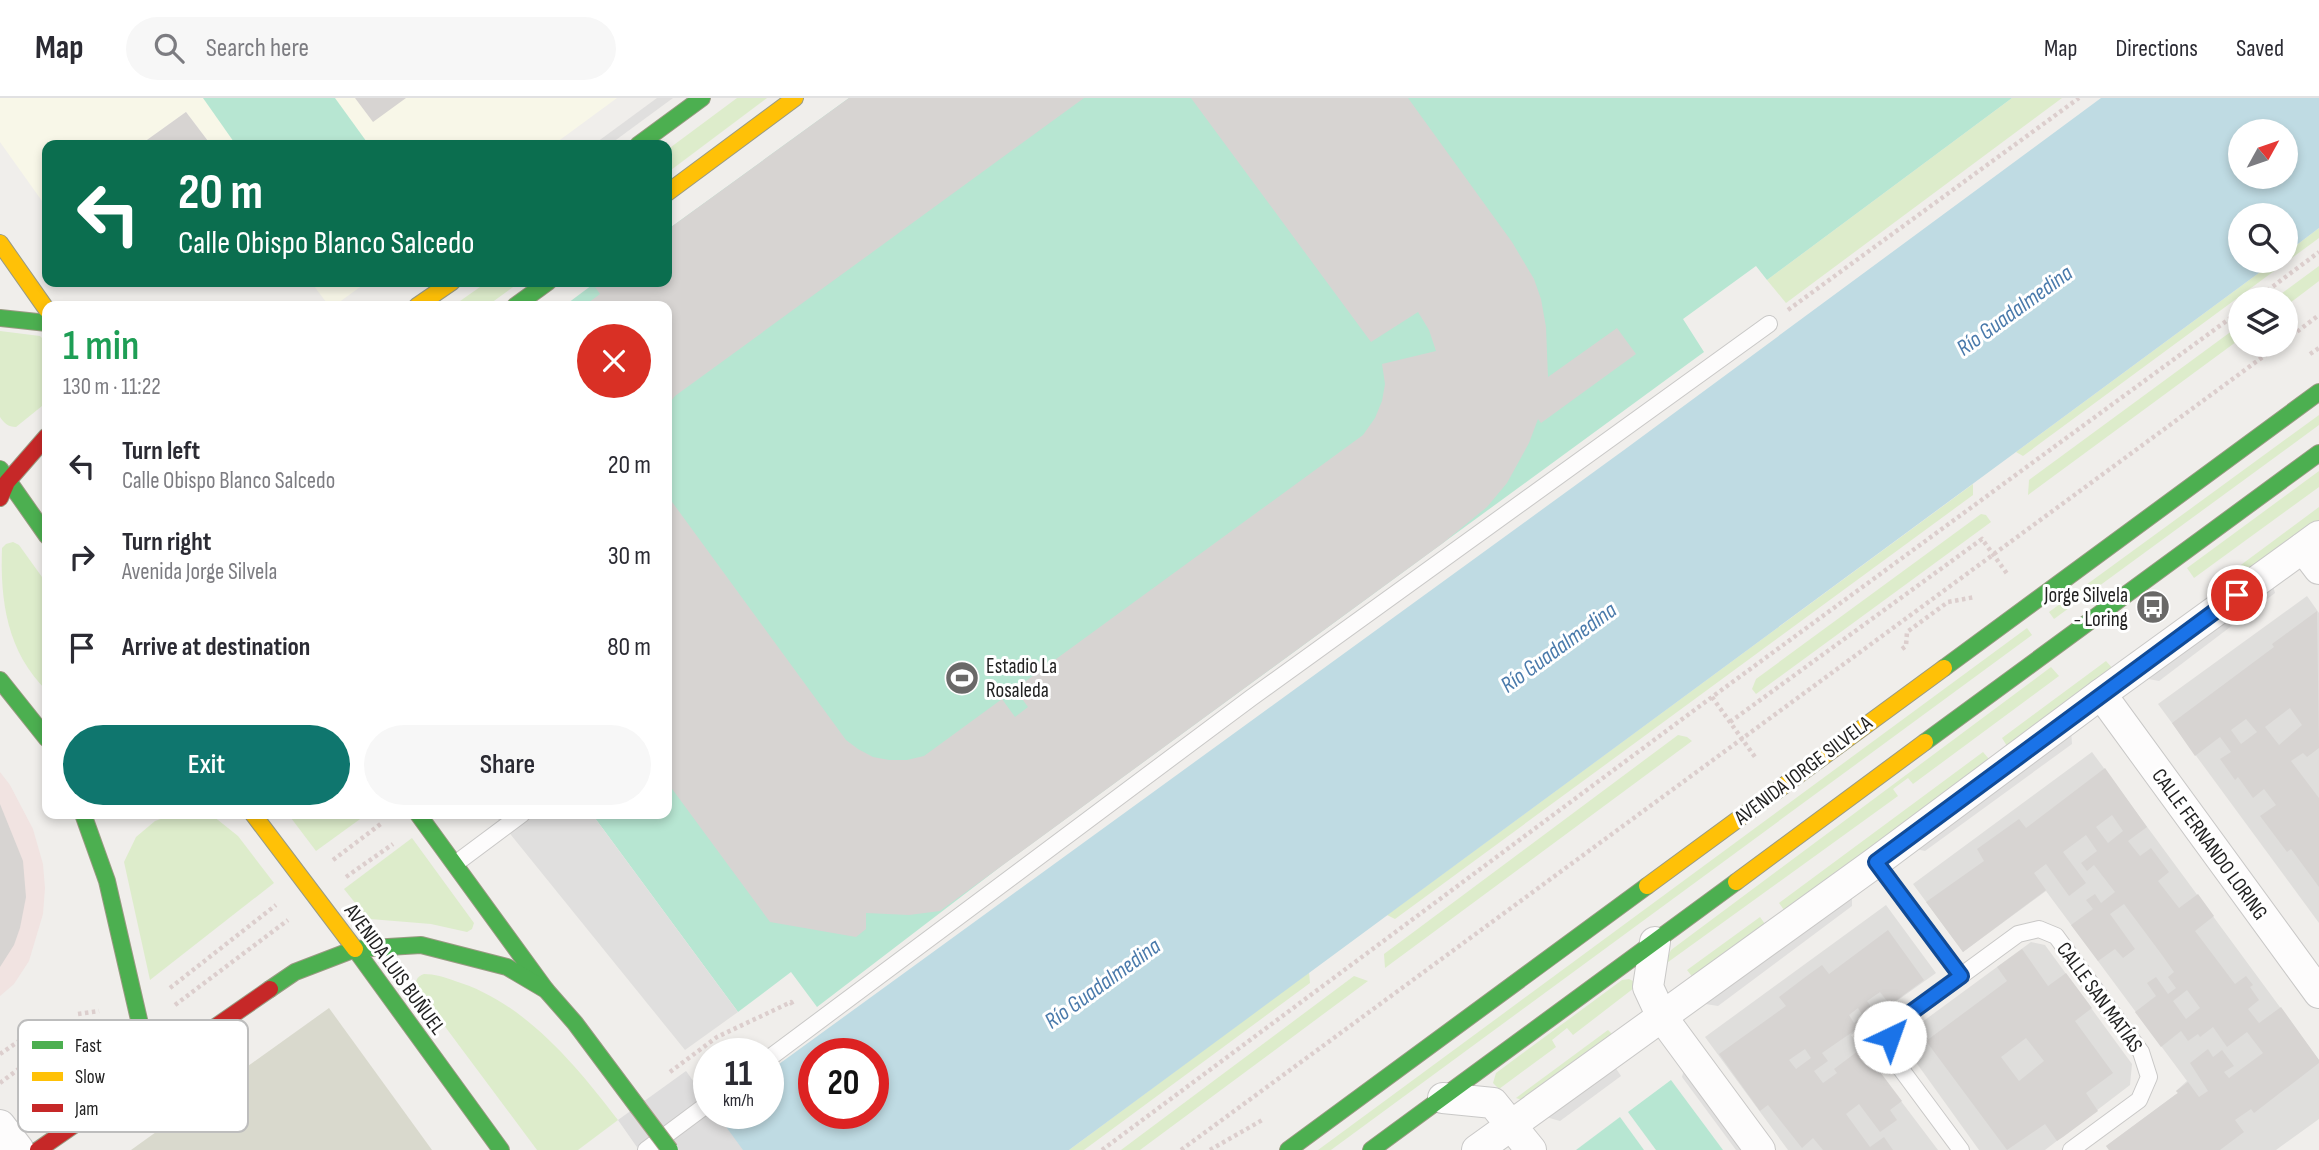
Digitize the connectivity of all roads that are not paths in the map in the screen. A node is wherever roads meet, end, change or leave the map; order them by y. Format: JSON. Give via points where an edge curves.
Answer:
{"nodes":[{"id":1,"x":702,"y":98,"type":"edge"},
{"id":2,"x":794,"y":98,"type":"edge"},
{"id":3,"x":645,"y":140,"type":"edge"},
{"id":4,"x":672,"y":189,"type":"edge"},
{"id":5,"x":0,"y":243,"type":"edge"},
{"id":6,"x":445,"y":287,"type":"edge"},
{"id":7,"x":541,"y":287,"type":"edge"},
{"id":8,"x":424,"y":301,"type":"edge"},
{"id":9,"x":522,"y":301,"type":"edge"},
{"id":10,"x":42,"y":303,"type":"edge"},
{"id":11,"x":0,"y":318,"type":"edge"},
{"id":12,"x":42,"y":322,"type":"edge"},
{"id":13,"x":1769,"y":324,"type":"road end"},
{"id":14,"x":2319,"y":392,"type":"edge"},
{"id":15,"x":42,"y":441,"type":"edge"},
{"id":16,"x":2319,"y":453,"type":"edge"},
{"id":17,"x":4,"y":476,"type":"edge"},
{"id":18,"x":0,"y":498,"type":"edge"},
{"id":19,"x":42,"y":529,"type":"edge"},
{"id":20,"x":2314,"y":551,"type":"edge"},
{"id":21,"x":0,"y":680,"type":"edge"},
{"id":22,"x":2101,"y":694,"type":"junction"},
{"id":23,"x":42,"y":730,"type":"edge"},
{"id":24,"x":85,"y":819,"type":"edge"},
{"id":25,"x":257,"y":819,"type":"edge"},
{"id":26,"x":422,"y":819,"type":"edge"},
{"id":27,"x":515,"y":819,"type":"edge"},
{"id":28,"x":1876,"y":862,"type":"junction"},
{"id":29,"x":455,"y":864,"type":"junction"},
{"id":30,"x":1655,"y":942,"type":"junction"},
{"id":31,"x":355,"y":949,"type":"junction"},
{"id":32,"x":1961,"y":976,"type":"junction"},
{"id":33,"x":547,"y":990,"type":"junction"},
{"id":34,"x":2319,"y":993,"type":"edge"},
{"id":35,"x":1662,"y":1017,"type":"junction"},
{"id":36,"x":139,"y":1020,"type":"edge"},
{"id":37,"x":225,"y":1020,"type":"edge"},
{"id":38,"x":784,"y":1048,"type":"edge"},
{"id":39,"x":1443,"y":1098,"type":"junction"},
{"id":40,"x":693,"y":1115,"type":"edge"},
{"id":41,"x":1512,"y":1124,"type":"junction"},
{"id":42,"x":0,"y":1125,"type":"edge"},
{"id":43,"x":64,"y":1132,"type":"edge"},
{"id":44,"x":2080,"y":1147,"type":"edge"},
{"id":45,"x":19,"y":1150,"type":"edge"},
{"id":46,"x":38,"y":1150,"type":"edge"},
{"id":47,"x":501,"y":1150,"type":"edge"},
{"id":48,"x":646,"y":1150,"type":"edge"},
{"id":49,"x":670,"y":1150,"type":"edge"},
{"id":50,"x":1288,"y":1150,"type":"edge"},
{"id":51,"x":1371,"y":1150,"type":"edge"},
{"id":52,"x":1478,"y":1150,"type":"edge"},
{"id":53,"x":1531,"y":1150,"type":"edge"},
{"id":54,"x":1760,"y":1150,"type":"edge"},
{"id":55,"x":1961,"y":1150,"type":"edge"}],
"edges":[{"from":1,"to":3,"type":"main road"},
{"from":2,"to":4,"type":"main road"},
{"from":5,"to":10,"type":"main road"},
{"from":6,"to":8,"type":"main road"},
{"from":7,"to":9,"type":"main road"},
{"from":11,"to":12,"type":"main road"},
{"from":13,"to":38,"type":"lane","via":[[1251,698]]},
{"from":14,"to":50,"type":"main road","name":"AVENIDA JORGE SILVELA"},
{"from":15,"to":17,"type":"main road"},
{"from":16,"to":30,"type":"main road"},
{"from":17,"to":18,"type":"main road"},
{"from":17,"to":19,"type":"main road"},
{"from":20,"to":22,"type":"street"},
{"from":21,"to":23,"type":"main road"},
{"from":22,"to":28,"type":"street"},
{"from":22,"to":34,"type":"street","name":"CALLE FERNANDO LORING"},
{"from":24,"to":36,"type":"main road","via":[[107,881]]},
{"from":25,"to":31,"type":"main road","name":"AVENIDA LUIS BUÑUEL"},
{"from":26,"to":29,"type":"main road"},
{"from":27,"to":29,"type":"lane"},
{"from":28,"to":32,"type":"lane"},
{"from":28,"to":35,"type":"street"},
{"from":29,"to":33,"type":"main road"},
{"from":30,"to":35,"type":"street","via":[[1648,987]]},
{"from":30,"to":39,"type":"main road"},
{"from":31,"to":33,"type":"main road","via":[[421,945],[507,967]]},
{"from":31,"to":37,"type":"main road","via":[[295,972]]},
{"from":31,"to":47,"type":"main road","name":"AVENIDA LUIS BUÑUEL"},
{"from":32,"to":44,"type":"lane","name":"CALLE SAN MATÍAS","via":[[2018,934],[2039,929],[2056,936],[2141,1052],[2149,1077],[2139,1100]]},
{"from":32,"to":55,"type":"lane","via":[[1906,1016],[1890,1037],[1895,1061]]},
{"from":33,"to":49,"type":"main road","bridge":true},
{"from":35,"to":41,"type":"street"},
{"from":35,"to":54,"type":"street"},
{"from":39,"to":41,"type":"street","via":[[1493,1103]]},
{"from":39,"to":51,"type":"main road"},
{"from":40,"to":48,"type":"lane"},
{"from":41,"to":52,"type":"street"},
{"from":41,"to":53,"type":"street"},
{"from":42,"to":45,"type":"street"},
{"from":43,"to":46,"type":"main road"}]}
